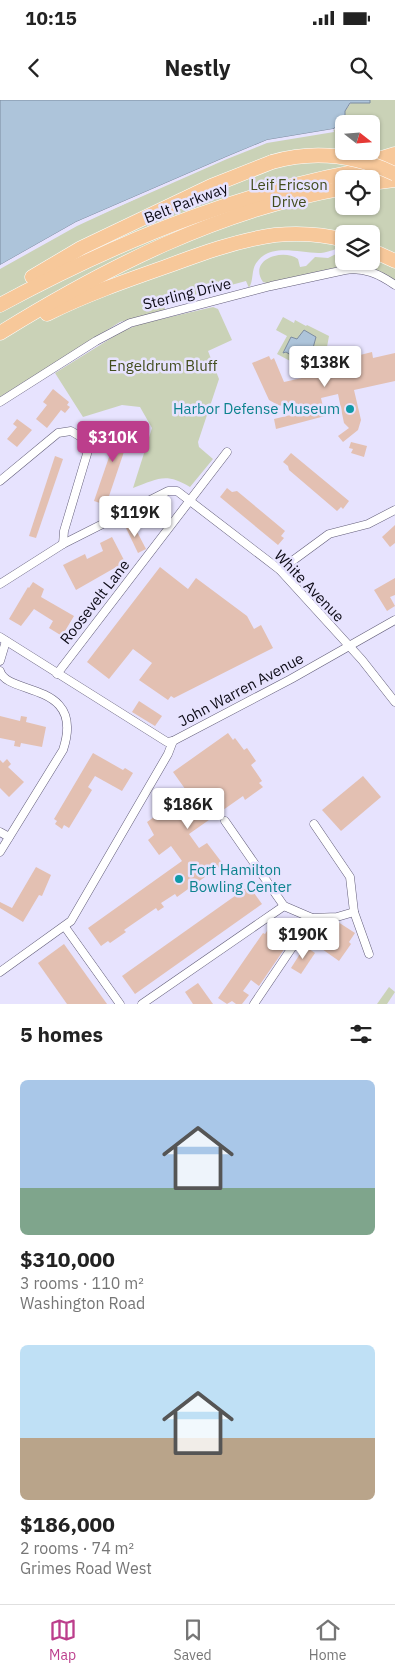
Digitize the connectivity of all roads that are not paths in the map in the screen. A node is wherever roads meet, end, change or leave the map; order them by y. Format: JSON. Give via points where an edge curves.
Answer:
{"nodes":[{"id":1,"x":395,"y":154,"type":"edge"},
{"id":2,"x":395,"y":165,"type":"edge"},
{"id":3,"x":393,"y":179,"type":"edge"},
{"id":4,"x":380,"y":181,"type":"edge"},
{"id":5,"x":286,"y":186,"type":"junction"},
{"id":6,"x":335,"y":190,"type":"edge"},
{"id":7,"x":335,"y":239,"type":"edge"},
{"id":8,"x":380,"y":254,"type":"edge"},
{"id":9,"x":395,"y":261,"type":"edge"},
{"id":10,"x":395,"y":285,"type":"edge"},
{"id":11,"x":0,"y":296,"type":"edge"},
{"id":12,"x":0,"y":304,"type":"edge"},
{"id":13,"x":0,"y":333,"type":"edge"},
{"id":14,"x":0,"y":338,"type":"edge"},
{"id":15,"x":0,"y":402,"type":"edge"},
{"id":16,"x":227,"y":452,"type":"dead end"},
{"id":17,"x":0,"y":481,"type":"edge"},
{"id":18,"x":192,"y":500,"type":"junction"},
{"id":19,"x":395,"y":510,"type":"edge"},
{"id":20,"x":63,"y":544,"type":"junction"},
{"id":21,"x":280,"y":570,"type":"junction"},
{"id":22,"x":0,"y":584,"type":"edge"},
{"id":23,"x":395,"y":620,"type":"edge"},
{"id":24,"x":3,"y":639,"type":"edge"},
{"id":25,"x":348,"y":647,"type":"junction"},
{"id":26,"x":0,"y":661,"type":"edge"},
{"id":27,"x":0,"y":671,"type":"edge"},
{"id":28,"x":57,"y":674,"type":"junction"},
{"id":29,"x":395,"y":702,"type":"edge"},
{"id":30,"x":172,"y":741,"type":"junction"},
{"id":31,"x":224,"y":821,"type":"dead end"},
{"id":32,"x":314,"y":824,"type":"dead end"},
{"id":33,"x":0,"y":832,"type":"edge"},
{"id":34,"x":9,"y":838,"type":"junction"},
{"id":35,"x":0,"y":852,"type":"edge"},
{"id":36,"x":284,"y":906,"type":"junction"},
{"id":37,"x":354,"y":912,"type":"junction"},
{"id":38,"x":312,"y":918,"type":"junction"},
{"id":39,"x":65,"y":927,"type":"junction"},
{"id":40,"x":369,"y":954,"type":"dead end"},
{"id":41,"x":0,"y":972,"type":"edge"},
{"id":42,"x":120,"y":1004,"type":"edge"},
{"id":43,"x":142,"y":1004,"type":"edge"},
{"id":44,"x":254,"y":1004,"type":"edge"}],
"edges":[{"from":1,"to":5,"type":"highway"},
{"from":2,"to":5,"type":"highway","name":"Belt Parkway"},
{"from":3,"to":4,"type":"highway"},
{"from":3,"to":11,"type":"highway","bridge":true,"via":[[364,162],[329,155],[295,156],[272,162],[211,186],[81,248]]},
{"from":5,"to":12,"type":"highway","name":"Belt Parkway","via":[[157,230]]},
{"from":6,"to":13,"type":"highway","name":"Belt Parkway","via":[[236,217],[162,244],[98,276]]},
{"from":7,"to":14,"type":"highway","via":[[303,234],[275,235],[200,254],[67,304]]},
{"from":8,"to":9,"type":"highway"},
{"from":10,"to":15,"type":"street","name":"Sterling Drive","via":[[356,268],[147,318],[113,331]]},
{"from":16,"to":18,"type":"street","name":"Roosevelt Lane"},
{"from":17,"to":20,"type":"street","via":[[58,432],[71,431],[81,437],[87,454],[64,530]]},
{"from":18,"to":20,"type":"street","name":"White Avenue","via":[[177,491],[168,491]]},
{"from":18,"to":21,"type":"street","name":"White Avenue"},
{"from":18,"to":28,"type":"street","name":"Roosevelt Lane"},
{"from":19,"to":21,"type":"street","via":[[368,524],[329,534]]},
{"from":20,"to":22,"type":"street","name":"White Avenue"},
{"from":21,"to":25,"type":"street","name":"White Avenue"},
{"from":23,"to":25,"type":"street","name":"John Warren Avenue"},
{"from":24,"to":26,"type":"street"},
{"from":24,"to":28,"type":"street"},
{"from":25,"to":29,"type":"street","name":"White Avenue"},
{"from":25,"to":30,"type":"street","name":"John Warren Avenue"},
{"from":27,"to":34,"type":"street","via":[[5,679],[39,691],[55,701],[65,718],[66,731],[63,750]]},
{"from":28,"to":30,"type":"street","via":[[167,742]]},
{"from":30,"to":39,"type":"street","name":"John Warren Avenue","via":[[168,754],[111,854]]},
{"from":31,"to":36,"type":"street"},
{"from":32,"to":37,"type":"street","via":[[350,877]]},
{"from":33,"to":34,"type":"street"},
{"from":34,"to":35,"type":"street"},
{"from":36,"to":38,"type":"street"},
{"from":36,"to":43,"type":"street"},
{"from":37,"to":38,"type":"street"},
{"from":37,"to":40,"type":"street"},
{"from":38,"to":44,"type":"street"},
{"from":39,"to":41,"type":"street","name":"John Warren Avenue"},
{"from":39,"to":42,"type":"street"}]}
